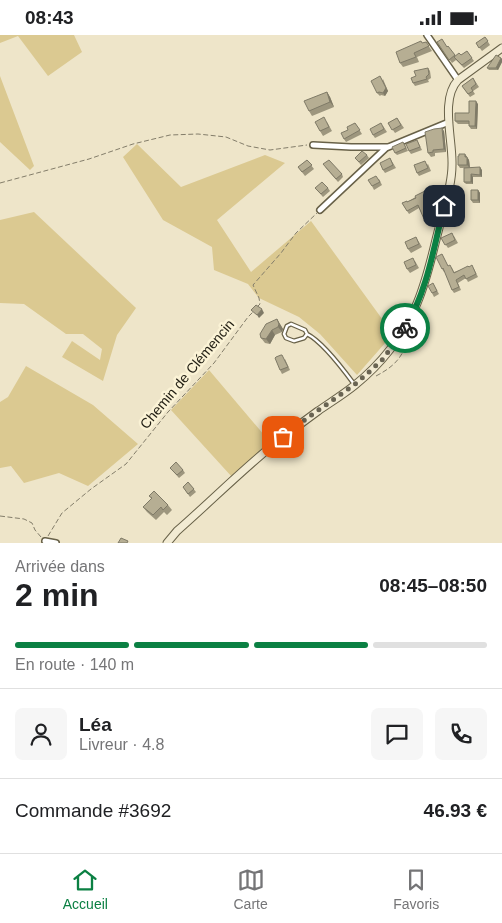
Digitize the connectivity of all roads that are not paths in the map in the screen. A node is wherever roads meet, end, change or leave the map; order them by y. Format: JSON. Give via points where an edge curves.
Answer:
{"nodes":[{"id":1,"x":427,"y":35,"type":"edge"},
{"id":2,"x":502,"y":48,"type":"edge"},
{"id":3,"x":458,"y":80,"type":"junction"},
{"id":4,"x":449,"y":122,"type":"junction"},
{"id":5,"x":313,"y":145,"type":"road end"},
{"id":6,"x":389,"y":147,"type":"junction"},
{"id":7,"x":320,"y":210,"type":"road end"},
{"id":8,"x":307,"y":334,"type":"junction"},
{"id":9,"x":354,"y":385,"type":"junction"},
{"id":10,"x":45,"y":541,"type":"road end"},
{"id":11,"x":56,"y":543,"type":"edge"},
{"id":12,"x":166,"y":543,"type":"edge"}],
"edges":[{"from":1,"to":3,"type":"street"},
{"from":2,"to":3,"type":"main road"},
{"from":3,"to":4,"type":"main road","via":[[448,101]]},
{"from":4,"to":6,"type":"street"},
{"from":4,"to":9,"type":"main road","via":[[451,179],[416,307],[383,359]]},
{"from":5,"to":6,"type":"street"},
{"from":6,"to":7,"type":"street"},
{"from":8,"to":8,"type":"lane","via":[[291,324],[284,334],[294,341]]},
{"from":8,"to":9,"type":"lane","via":[[314,337],[342,367]]},
{"from":9,"to":12,"type":"main road","via":[[272,446]]},
{"from":10,"to":11,"type":"street"}]}
